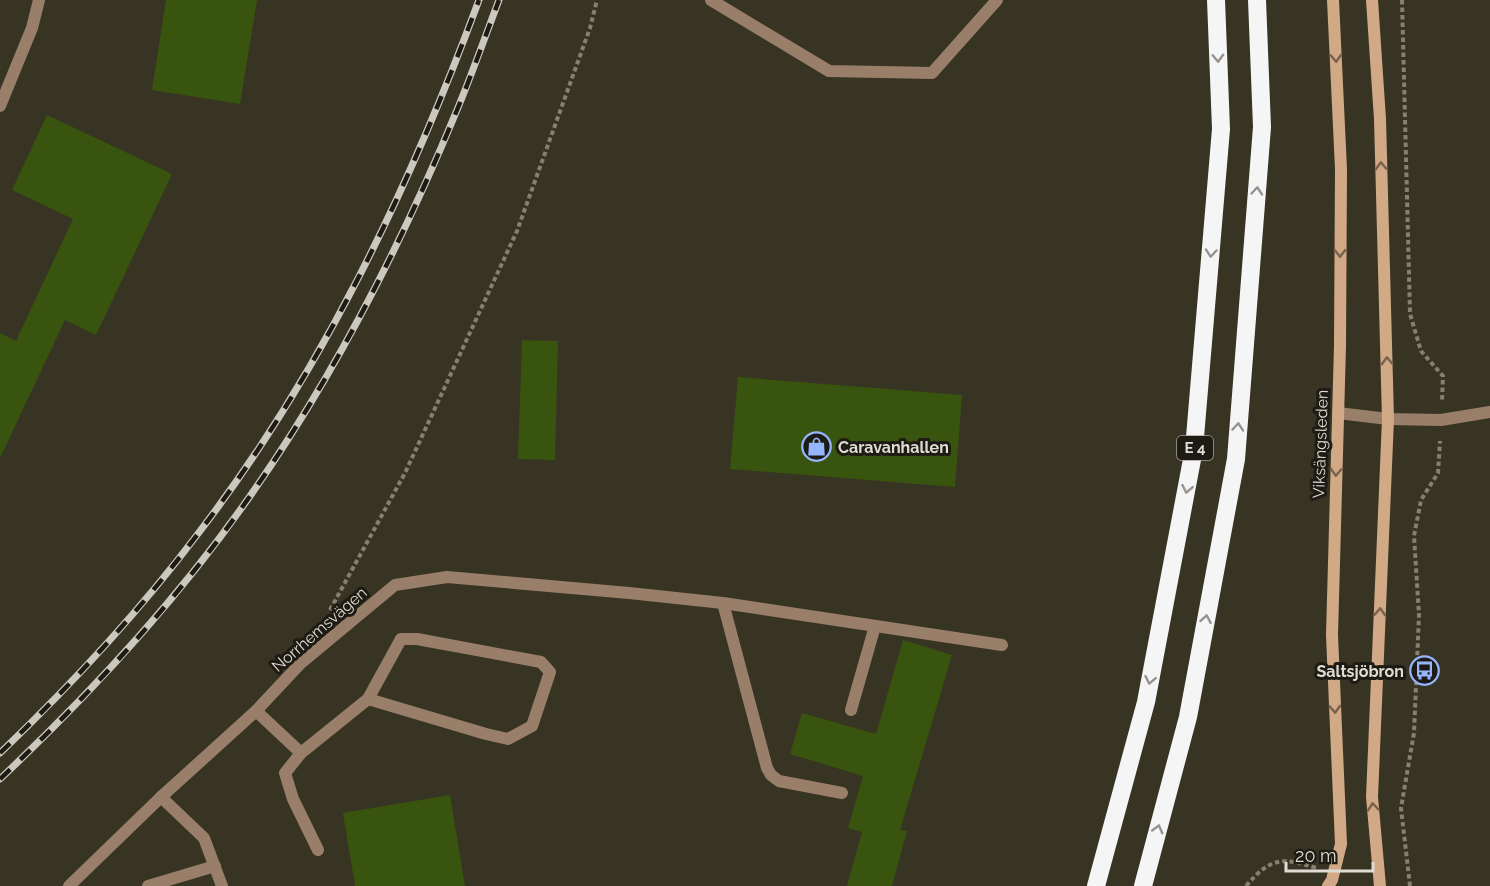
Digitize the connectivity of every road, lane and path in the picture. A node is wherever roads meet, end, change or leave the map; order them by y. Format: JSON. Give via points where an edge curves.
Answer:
{"nodes":[{"id":1,"x":39,"y":0,"type":"edge"},
{"id":2,"x":597,"y":0,"type":"edge"},
{"id":3,"x":711,"y":0,"type":"edge"},
{"id":4,"x":997,"y":0,"type":"edge"},
{"id":5,"x":1216,"y":0,"type":"edge"},
{"id":6,"x":1257,"y":0,"type":"edge"},
{"id":7,"x":1333,"y":0,"type":"edge"},
{"id":8,"x":1372,"y":0,"type":"edge"},
{"id":9,"x":1402,"y":0,"type":"edge"},
{"id":10,"x":0,"y":106,"type":"edge"},
{"id":11,"x":1490,"y":412,"type":"edge"},
{"id":12,"x":1338,"y":413,"type":"junction"},
{"id":13,"x":1388,"y":419,"type":"junction"},
{"id":14,"x":1441,"y":420,"type":"junction"},
{"id":15,"x":723,"y":603,"type":"junction"},
{"id":16,"x":328,"y":613,"type":"dead end"},
{"id":17,"x":875,"y":626,"type":"junction"},
{"id":18,"x":1002,"y":645,"type":"dead end"},
{"id":19,"x":368,"y":699,"type":"junction"},
{"id":20,"x":256,"y":711,"type":"junction"},
{"id":21,"x":851,"y":711,"type":"dead end"},
{"id":22,"x":301,"y":753,"type":"junction"},
{"id":23,"x":842,"y":793,"type":"dead end"},
{"id":24,"x":161,"y":797,"type":"junction"},
{"id":25,"x":318,"y":850,"type":"dead end"},
{"id":26,"x":215,"y":866,"type":"junction"},
{"id":27,"x":69,"y":886,"type":"edge"},
{"id":28,"x":148,"y":886,"type":"edge"},
{"id":29,"x":222,"y":886,"type":"edge"},
{"id":30,"x":1096,"y":886,"type":"edge"},
{"id":31,"x":1143,"y":886,"type":"edge"},
{"id":32,"x":1328,"y":886,"type":"edge"},
{"id":33,"x":1380,"y":886,"type":"edge"},
{"id":34,"x":1410,"y":886,"type":"edge"}],
"edges":[{"from":1,"to":10,"type":"street","via":[[32,28]]},
{"from":2,"to":16,"type":"path","via":[[517,231],[405,473]]},
{"from":3,"to":4,"type":"street","via":[[829,71],[932,73]]},
{"from":5,"to":30,"type":"highway","number":"E 4","one_way":true,"via":[[1221,129],[1194,449],[1146,702]]},
{"from":31,"to":6,"type":"highway","number":"E 4","one_way":true,"via":[[1188,717],[1236,459],[1262,127]]},
{"from":7,"to":12,"type":"main road","name":"Viksängsleden","one_way":true,"via":[[1341,169]]},
{"from":13,"to":8,"type":"main road","one_way":true,"via":[[1380,120]]},
{"from":9,"to":14,"type":"path","via":[[1410,314],[1421,351],[1443,376]]},
{"from":11,"to":14,"type":"street"},
{"from":12,"to":13,"type":"street"},
{"from":12,"to":32,"type":"main road","name":"Viksängsleden","one_way":true,"via":[[1332,635],[1341,844]]},
{"from":13,"to":14,"type":"street"},
{"from":33,"to":13,"type":"main road","one_way":true,"via":[[1372,797]]},
{"from":14,"to":34,"type":"path","via":[[1438,473],[1421,500],[1414,536],[1419,615],[1414,733],[1401,808]]},
{"from":15,"to":17,"type":"street","name":"Norrhemsvägen"},
{"from":15,"to":20,"type":"street","name":"Norrhemsvägen","via":[[447,577],[394,585],[300,663]]},
{"from":15,"to":23,"type":"street","via":[[771,775],[778,781]]},
{"from":17,"to":18,"type":"street","name":"Norrhemsvägen"},
{"from":17,"to":21,"type":"street"},
{"from":19,"to":19,"type":"street","via":[[401,639],[541,662],[550,672],[532,726],[508,739]]},
{"from":19,"to":22,"type":"street"},
{"from":20,"to":22,"type":"street"},
{"from":20,"to":24,"type":"street","name":"Norrhemsvägen"},
{"from":22,"to":25,"type":"street","via":[[285,773]]},
{"from":24,"to":26,"type":"street","via":[[204,838]]},
{"from":24,"to":27,"type":"street","name":"Norrhemsvägen"},
{"from":26,"to":28,"type":"street"},
{"from":26,"to":29,"type":"street"}]}
